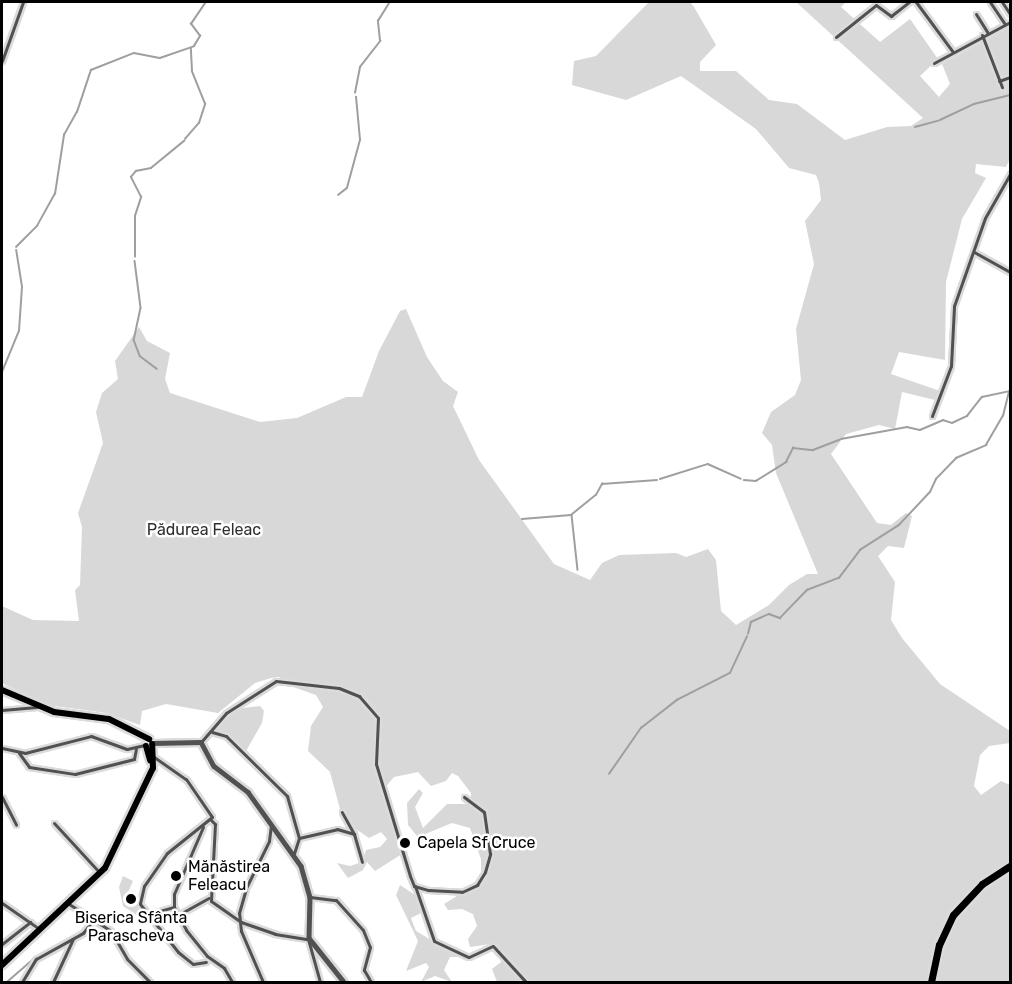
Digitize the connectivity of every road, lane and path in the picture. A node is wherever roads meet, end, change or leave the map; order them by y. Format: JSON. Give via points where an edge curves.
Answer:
{"nodes":[{"id":1,"x":23,"y":2,"type":"edge"},
{"id":2,"x":909,"y":2,"type":"edge"},
{"id":3,"x":916,"y":2,"type":"edge"},
{"id":4,"x":990,"y":2,"type":"edge"},
{"id":5,"x":1002,"y":2,"type":"edge"},
{"id":6,"x":976,"y":14,"type":"dead end"},
{"id":7,"x":1011,"y":14,"type":"edge"},
{"id":8,"x":1011,"y":22,"type":"edge"},
{"id":9,"x":1005,"y":24,"type":"junction"},
{"id":10,"x":988,"y":33,"type":"junction"},
{"id":11,"x":982,"y":35,"type":"junction"},
{"id":12,"x":836,"y":37,"type":"dead end"},
{"id":13,"x":953,"y":52,"type":"junction"},
{"id":14,"x":2,"y":61,"type":"edge"},
{"id":15,"x":934,"y":63,"type":"dead end"},
{"id":16,"x":1010,"y":77,"type":"edge"},
{"id":17,"x":999,"y":81,"type":"junction"},
{"id":18,"x":1002,"y":87,"type":"dead end"},
{"id":19,"x":1011,"y":174,"type":"edge"},
{"id":20,"x":974,"y":252,"type":"junction"},
{"id":21,"x":1011,"y":272,"type":"edge"},
{"id":22,"x":932,"y":416,"type":"dead end"},
{"id":23,"x":2,"y":690,"type":"edge"},
{"id":24,"x":39,"y":706,"type":"junction"},
{"id":25,"x":2,"y":710,"type":"edge"},
{"id":26,"x":212,"y":732,"type":"junction"},
{"id":27,"x":148,"y":744,"type":"junction"},
{"id":28,"x":202,"y":744,"type":"junction"},
{"id":29,"x":2,"y":748,"type":"edge"},
{"id":30,"x":136,"y":749,"type":"junction"},
{"id":31,"x":19,"y":753,"type":"junction"},
{"id":32,"x":153,"y":761,"type":"junction"},
{"id":33,"x":165,"y":765,"type":"junction"},
{"id":34,"x":2,"y":797,"type":"edge"},
{"id":35,"x":464,"y":797,"type":"dead end"},
{"id":36,"x":342,"y":812,"type":"dead end"},
{"id":37,"x":211,"y":820,"type":"junction"},
{"id":38,"x":54,"y":823,"type":"dead end"},
{"id":39,"x":16,"y":825,"type":"dead end"},
{"id":40,"x":271,"y":825,"type":"junction"},
{"id":41,"x":203,"y":827,"type":"junction"},
{"id":42,"x":354,"y":834,"type":"junction"},
{"id":43,"x":299,"y":838,"type":"junction"},
{"id":44,"x":294,"y":853,"type":"junction"},
{"id":45,"x":362,"y":862,"type":"dead end"},
{"id":46,"x":1011,"y":866,"type":"edge"},
{"id":47,"x":99,"y":872,"type":"junction"},
{"id":48,"x":416,"y":886,"type":"junction"},
{"id":49,"x":209,"y":897,"type":"junction"},
{"id":50,"x":309,"y":897,"type":"junction"},
{"id":51,"x":2,"y":903,"type":"edge"},
{"id":52,"x":69,"y":904,"type":"junction"},
{"id":53,"x":174,"y":908,"type":"junction"},
{"id":54,"x":149,"y":914,"type":"junction"},
{"id":55,"x":178,"y":915,"type":"junction"},
{"id":56,"x":93,"y":920,"type":"junction"},
{"id":57,"x":30,"y":921,"type":"junction"},
{"id":58,"x":241,"y":922,"type":"junction"},
{"id":59,"x":38,"y":928,"type":"junction"},
{"id":60,"x":76,"y":936,"type":"junction"},
{"id":61,"x":309,"y":939,"type":"junction"},
{"id":62,"x":2,"y":944,"type":"edge"},
{"id":63,"x":2,"y":963,"type":"edge"},
{"id":64,"x":206,"y":963,"type":"dead end"},
{"id":65,"x":22,"y":982,"type":"edge"},
{"id":66,"x":53,"y":982,"type":"edge"},
{"id":67,"x":150,"y":982,"type":"edge"},
{"id":68,"x":232,"y":982,"type":"edge"},
{"id":69,"x":262,"y":982,"type":"edge"},
{"id":70,"x":320,"y":982,"type":"edge"},
{"id":71,"x":344,"y":982,"type":"edge"},
{"id":72,"x":371,"y":982,"type":"edge"},
{"id":73,"x":525,"y":982,"type":"edge"},
{"id":74,"x":931,"y":982,"type":"edge"}],
"edges":[{"from":1,"to":14,"type":"street"},
{"from":2,"to":12,"type":"street","via":[[891,16],[876,5]]},
{"from":3,"to":13,"type":"street"},
{"from":4,"to":9,"type":"street"},
{"from":5,"to":7,"type":"street"},
{"from":6,"to":10,"type":"street"},
{"from":8,"to":9,"type":"street"},
{"from":9,"to":10,"type":"street"},
{"from":10,"to":11,"type":"street"},
{"from":11,"to":13,"type":"street"},
{"from":11,"to":17,"type":"street"},
{"from":13,"to":15,"type":"street"},
{"from":16,"to":17,"type":"street"},
{"from":17,"to":18,"type":"street"},
{"from":19,"to":20,"type":"street","via":[[985,218]]},
{"from":20,"to":21,"type":"street"},
{"from":20,"to":22,"type":"street","via":[[952,313],[950,373]]},
{"from":23,"to":24,"type":"main road"},
{"from":24,"to":25,"type":"street"},
{"from":24,"to":27,"type":"main road","via":[[93,717],[128,730]]},
{"from":26,"to":28,"type":"street"},
{"from":26,"to":43,"type":"street","via":[[226,736],[287,796]]},
{"from":26,"to":48,"type":"street","via":[[226,713],[276,681],[339,688],[359,696],[378,718],[376,764]]},
{"from":27,"to":28,"type":"street"},
{"from":27,"to":30,"type":"street"},
{"from":27,"to":32,"type":"main road"},
{"from":28,"to":40,"type":"street","via":[[214,766],[240,784]]},
{"from":29,"to":31,"type":"street"},
{"from":30,"to":31,"type":"street","via":[[91,736]]},
{"from":30,"to":31,"type":"street","via":[[134,759],[75,774],[44,772],[23,764]]},
{"from":32,"to":33,"type":"street"},
{"from":32,"to":33,"type":"street"},
{"from":32,"to":47,"type":"main road"},
{"from":32,"to":52,"type":"main road","via":[[108,863]]},
{"from":33,"to":37,"type":"street","via":[[186,778],[206,803]]},
{"from":34,"to":39,"type":"street"},
{"from":35,"to":48,"type":"street","via":[[484,812],[490,854],[485,872],[473,888],[455,894]]},
{"from":36,"to":42,"type":"street"},
{"from":37,"to":41,"type":"street"},
{"from":37,"to":49,"type":"street","via":[[215,824]]},
{"from":38,"to":47,"type":"street"},
{"from":40,"to":44,"type":"street"},
{"from":40,"to":58,"type":"street","via":[[270,841],[241,901]]},
{"from":41,"to":53,"type":"street","via":[[174,894]]},
{"from":41,"to":54,"type":"street","via":[[185,835],[144,886],[138,898]]},
{"from":42,"to":43,"type":"street","via":[[337,829]]},
{"from":42,"to":45,"type":"street"},
{"from":43,"to":44,"type":"street"},
{"from":44,"to":50,"type":"street"},
{"from":46,"to":74,"type":"highway","via":[[982,884],[953,915],[939,945]]},
{"from":47,"to":59,"type":"main road"},
{"from":48,"to":73,"type":"street","via":[[434,941],[469,957],[493,945]]},
{"from":49,"to":55,"type":"street"},
{"from":49,"to":58,"type":"street","via":[[219,910]]},
{"from":50,"to":61,"type":"street"},
{"from":50,"to":72,"type":"street","via":[[336,900],[363,930],[370,947],[364,968]]},
{"from":51,"to":57,"type":"street"},
{"from":52,"to":56,"type":"street"},
{"from":52,"to":63,"type":"main road"},
{"from":53,"to":54,"type":"street"},
{"from":53,"to":55,"type":"street"},
{"from":54,"to":64,"type":"street","via":[[178,952],[194,964]]},
{"from":55,"to":68,"type":"street"},
{"from":56,"to":60,"type":"street"},
{"from":56,"to":67,"type":"street","via":[[111,931],[127,959]]},
{"from":57,"to":59,"type":"street"},
{"from":57,"to":62,"type":"street"},
{"from":58,"to":61,"type":"street","via":[[274,934]]},
{"from":58,"to":69,"type":"street"},
{"from":59,"to":63,"type":"main road"},
{"from":60,"to":65,"type":"street","via":[[36,959]]},
{"from":60,"to":66,"type":"street"},
{"from":61,"to":70,"type":"street","via":[[318,962]]},
{"from":61,"to":71,"type":"street"}]}
